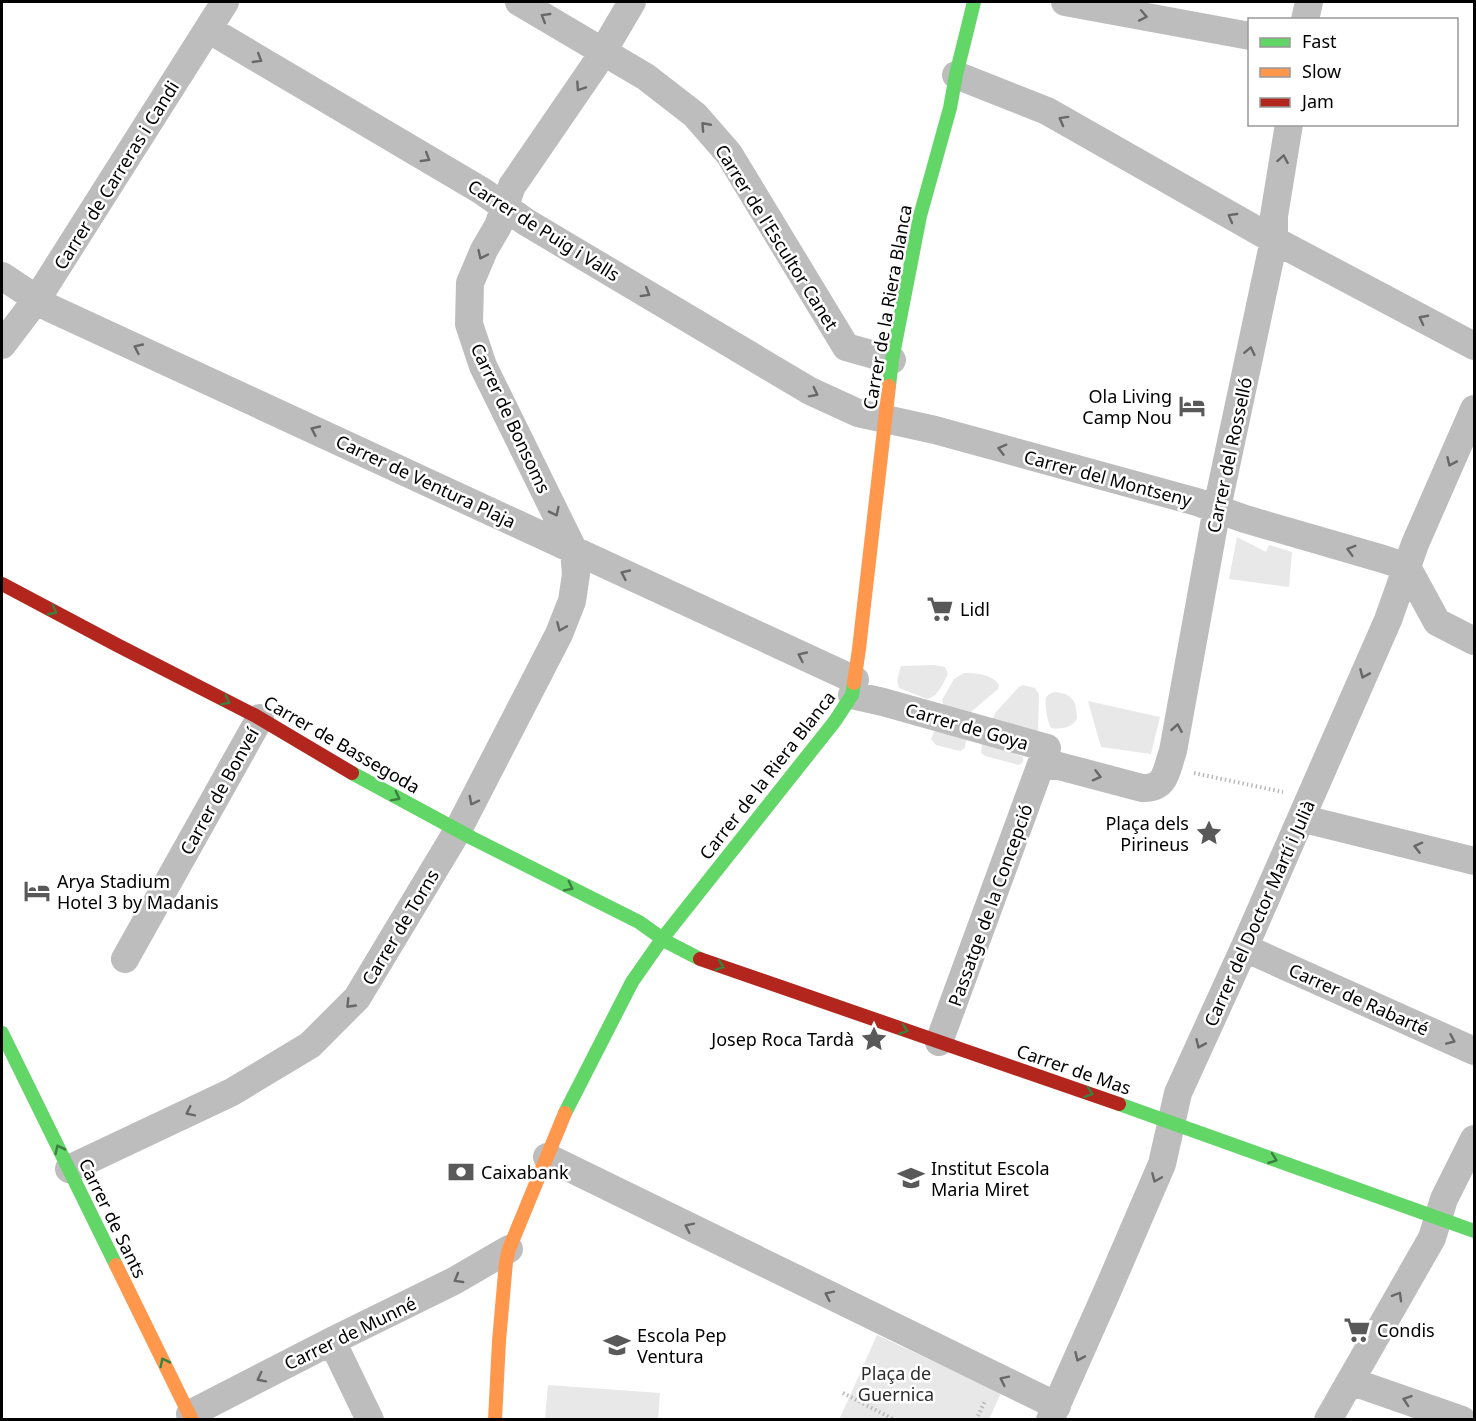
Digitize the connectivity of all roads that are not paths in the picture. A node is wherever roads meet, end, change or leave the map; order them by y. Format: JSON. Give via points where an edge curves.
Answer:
{"nodes":[{"id":1,"x":225,"y":2,"type":"edge"},
{"id":2,"x":519,"y":2,"type":"edge"},
{"id":3,"x":632,"y":2,"type":"edge"},
{"id":4,"x":974,"y":2,"type":"edge"},
{"id":5,"x":1065,"y":2,"type":"edge"},
{"id":6,"x":1309,"y":2,"type":"edge"},
{"id":7,"x":1305,"y":18,"type":"edge"},
{"id":8,"x":208,"y":29,"type":"junction"},
{"id":9,"x":1248,"y":36,"type":"edge"},
{"id":10,"x":603,"y":52,"type":"junction"},
{"id":11,"x":956,"y":75,"type":"junction"},
{"id":12,"x":1289,"y":126,"type":"edge"},
{"id":13,"x":504,"y":206,"type":"junction"},
{"id":14,"x":1274,"y":240,"type":"junction"},
{"id":15,"x":2,"y":276,"type":"edge"},
{"id":16,"x":37,"y":299,"type":"junction"},
{"id":17,"x":2,"y":345,"type":"edge"},
{"id":18,"x":1474,"y":346,"type":"edge"},
{"id":19,"x":892,"y":360,"type":"junction"},
{"id":20,"x":1474,"y":409,"type":"edge"},
{"id":21,"x":886,"y":419,"type":"junction"},
{"id":22,"x":1217,"y":508,"type":"junction"},
{"id":23,"x":574,"y":550,"type":"junction"},
{"id":24,"x":1407,"y":567,"type":"junction"},
{"id":25,"x":2,"y":584,"type":"edge"},
{"id":26,"x":1388,"y":620,"type":"junction"},
{"id":27,"x":1437,"y":622,"type":"junction"},
{"id":28,"x":1474,"y":641,"type":"edge"},
{"id":29,"x":853,"y":687,"type":"junction"},
{"id":30,"x":260,"y":718,"type":"junction"},
{"id":31,"x":1041,"y":768,"type":"junction"},
{"id":32,"x":1160,"y":783,"type":"joint"},
{"id":33,"x":1296,"y":807,"type":"junction"},
{"id":34,"x":458,"y":830,"type":"junction"},
{"id":35,"x":1474,"y":861,"type":"edge"},
{"id":36,"x":662,"y":939,"type":"junction"},
{"id":37,"x":1245,"y":946,"type":"junction"},
{"id":38,"x":125,"y":959,"type":"dead end"},
{"id":39,"x":2,"y":1033,"type":"edge"},
{"id":40,"x":939,"y":1042,"type":"junction"},
{"id":41,"x":1474,"y":1051,"type":"edge"},
{"id":42,"x":1170,"y":1121,"type":"junction"},
{"id":43,"x":1474,"y":1140,"type":"edge"},
{"id":44,"x":547,"y":1157,"type":"junction"},
{"id":45,"x":69,"y":1169,"type":"junction"},
{"id":46,"x":1438,"y":1218,"type":"junction"},
{"id":47,"x":1474,"y":1231,"type":"edge"},
{"id":48,"x":509,"y":1249,"type":"junction"},
{"id":49,"x":332,"y":1341,"type":"junction"},
{"id":50,"x":1350,"y":1381,"type":"junction"},
{"id":51,"x":1054,"y":1413,"type":"edge"},
{"id":52,"x":189,"y":1418,"type":"edge"},
{"id":53,"x":370,"y":1419,"type":"edge"},
{"id":54,"x":495,"y":1419,"type":"edge"},
{"id":55,"x":1328,"y":1419,"type":"edge"},
{"id":56,"x":1462,"y":1419,"type":"edge"}],
"edges":[{"from":1,"to":8,"type":"street","name":"Carrer de Carreras i Candi"},
{"from":10,"to":2,"type":"street","name":"Carrer de l'Escultor Canet","one_way":true},
{"from":3,"to":10,"type":"street","name":"Carrer de Bonsoms"},
{"from":4,"to":11,"type":"street","name":"Carrer de la Riera Blanca"},
{"from":5,"to":9,"type":"street","one_way":true},
{"from":6,"to":7,"type":"street"},
{"from":8,"to":13,"type":"street","name":"Carrer de Puig i Valls","one_way":true},
{"from":8,"to":16,"type":"street","name":"Carrer de Carreras i Candi"},
{"from":10,"to":13,"type":"street","name":"Carrer de Bonsoms","one_way":true,"via":[[512,186]]},
{"from":19,"to":10,"type":"street","name":"Carrer de l'Escultor Canet","one_way":true,"via":[[846,346],[729,154],[694,115],[646,77]]},
{"from":14,"to":11,"type":"street","one_way":true,"via":[[1047,111]]},
{"from":11,"to":19,"type":"street","name":"Carrer de la Riera Blanca","via":[[920,216]]},
{"from":14,"to":12,"type":"street","name":"Carrer del Rosselló","one_way":true,"via":[[1274,216]]},
{"from":13,"to":21,"type":"street","name":"Carrer de Puig i Valls","one_way":true,"via":[[810,391],[858,413]]},
{"from":13,"to":23,"type":"street","name":"Carrer de Bonsoms","one_way":true,"via":[[470,283],[470,324],[483,366]]},
{"from":18,"to":14,"type":"street","one_way":true},
{"from":22,"to":14,"type":"street","name":"Carrer del Rosselló","one_way":true},
{"from":15,"to":16,"type":"street","name":"Carrer de Ventura Plaja"},
{"from":16,"to":17,"type":"street","name":"Carrer de Carreras i Candi"},
{"from":23,"to":16,"type":"street","name":"Carrer de Ventura Plaja","one_way":true},
{"from":19,"to":21,"type":"street","name":"Carrer de la Riera Blanca"},
{"from":20,"to":24,"type":"street","name":"Carrer del Doctor Martí i Julià","one_way":true},
{"from":22,"to":21,"type":"street","name":"Carrer del Montseny","one_way":true},
{"from":21,"to":29,"type":"street","name":"Carrer de la Riera Blanca"},
{"from":24,"to":22,"type":"street","name":"Carrer del Montseny","one_way":true},
{"from":32,"to":22,"type":"street","name":"Carrer del Rosselló","one_way":true,"via":[[1173,751]]},
{"from":29,"to":23,"type":"street","name":"Carrer de Ventura Plaja","one_way":true},
{"from":23,"to":34,"type":"street","name":"Carrer de Torns","one_way":true,"via":[[572,601],[559,634]]},
{"from":24,"to":26,"type":"street","name":"Carrer del Doctor Martí i Julià"},
{"from":24,"to":27,"type":"street"},
{"from":25,"to":30,"type":"street","name":"Carrer de Bassegoda","one_way":true},
{"from":26,"to":27,"type":"street"},
{"from":26,"to":33,"type":"street","name":"Carrer del Doctor Martí i Julià","one_way":true},
{"from":27,"to":28,"type":"street"},
{"from":29,"to":31,"type":"street","name":"Carrer de Goya","via":[[883,702],[1047,748]]},
{"from":29,"to":36,"type":"street","name":"Carrer de la Riera Blanca","via":[[835,721]]},
{"from":30,"to":34,"type":"street","name":"Carrer de Bassegoda","one_way":true},
{"from":30,"to":38,"type":"street","name":"Carrer de Bonveí"},
{"from":31,"to":32,"type":"street","name":"Carrer de Goya","one_way":true,"via":[[1055,765],[1142,788]]},
{"from":31,"to":40,"type":"street","name":"Passatge de la Concepció"},
{"from":35,"to":33,"type":"street","one_way":true,"via":[[1312,821]]},
{"from":33,"to":37,"type":"street","name":"Carrer del Doctor Martí i Julià"},
{"from":34,"to":36,"type":"street","name":"Carrer de Bassegoda","one_way":true,"via":[[639,922]]},
{"from":34,"to":45,"type":"street","name":"Carrer de Torns","one_way":true,"via":[[357,998],[310,1044],[232,1092]]},
{"from":36,"to":40,"type":"street","name":"Carrer de Mas","one_way":true,"via":[[694,957]]},
{"from":36,"to":44,"type":"street","name":"Carrer de la Riera Blanca","via":[[632,982],[567,1108]]},
{"from":37,"to":41,"type":"street","name":"Carrer de Rabarté","one_way":true},
{"from":37,"to":42,"type":"street","name":"Carrer del Doctor Martí i Julià","one_way":true,"via":[[1178,1093]]},
{"from":45,"to":39,"type":"street","name":"Carrer de Sants","one_way":true},
{"from":40,"to":42,"type":"street","name":"Carrer de Mas","one_way":true},
{"from":42,"to":46,"type":"street","name":"Carrer de Mas","one_way":true},
{"from":42,"to":51,"type":"street","name":"Carrer del Doctor Martí i Julià","one_way":true,"via":[[1162,1164]]},
{"from":43,"to":46,"type":"street"},
{"from":44,"to":48,"type":"street","name":"Carrer de la Riera Blanca"},
{"from":51,"to":44,"type":"street","one_way":true},
{"from":52,"to":45,"type":"street","name":"Carrer de Sants","one_way":true},
{"from":46,"to":47,"type":"street","name":"Carrer de Mas"},
{"from":50,"to":46,"type":"street","one_way":true,"via":[[1432,1238]]},
{"from":48,"to":49,"type":"street","name":"Carrer de Munné","one_way":true,"via":[[454,1281]]},
{"from":48,"to":54,"type":"street","name":"Carrer de la Riera Blanca"},
{"from":49,"to":52,"type":"street","name":"Carrer de Munné","one_way":true},
{"from":49,"to":53,"type":"street"},
{"from":50,"to":55,"type":"street"},
{"from":56,"to":50,"type":"street","one_way":true}]}
